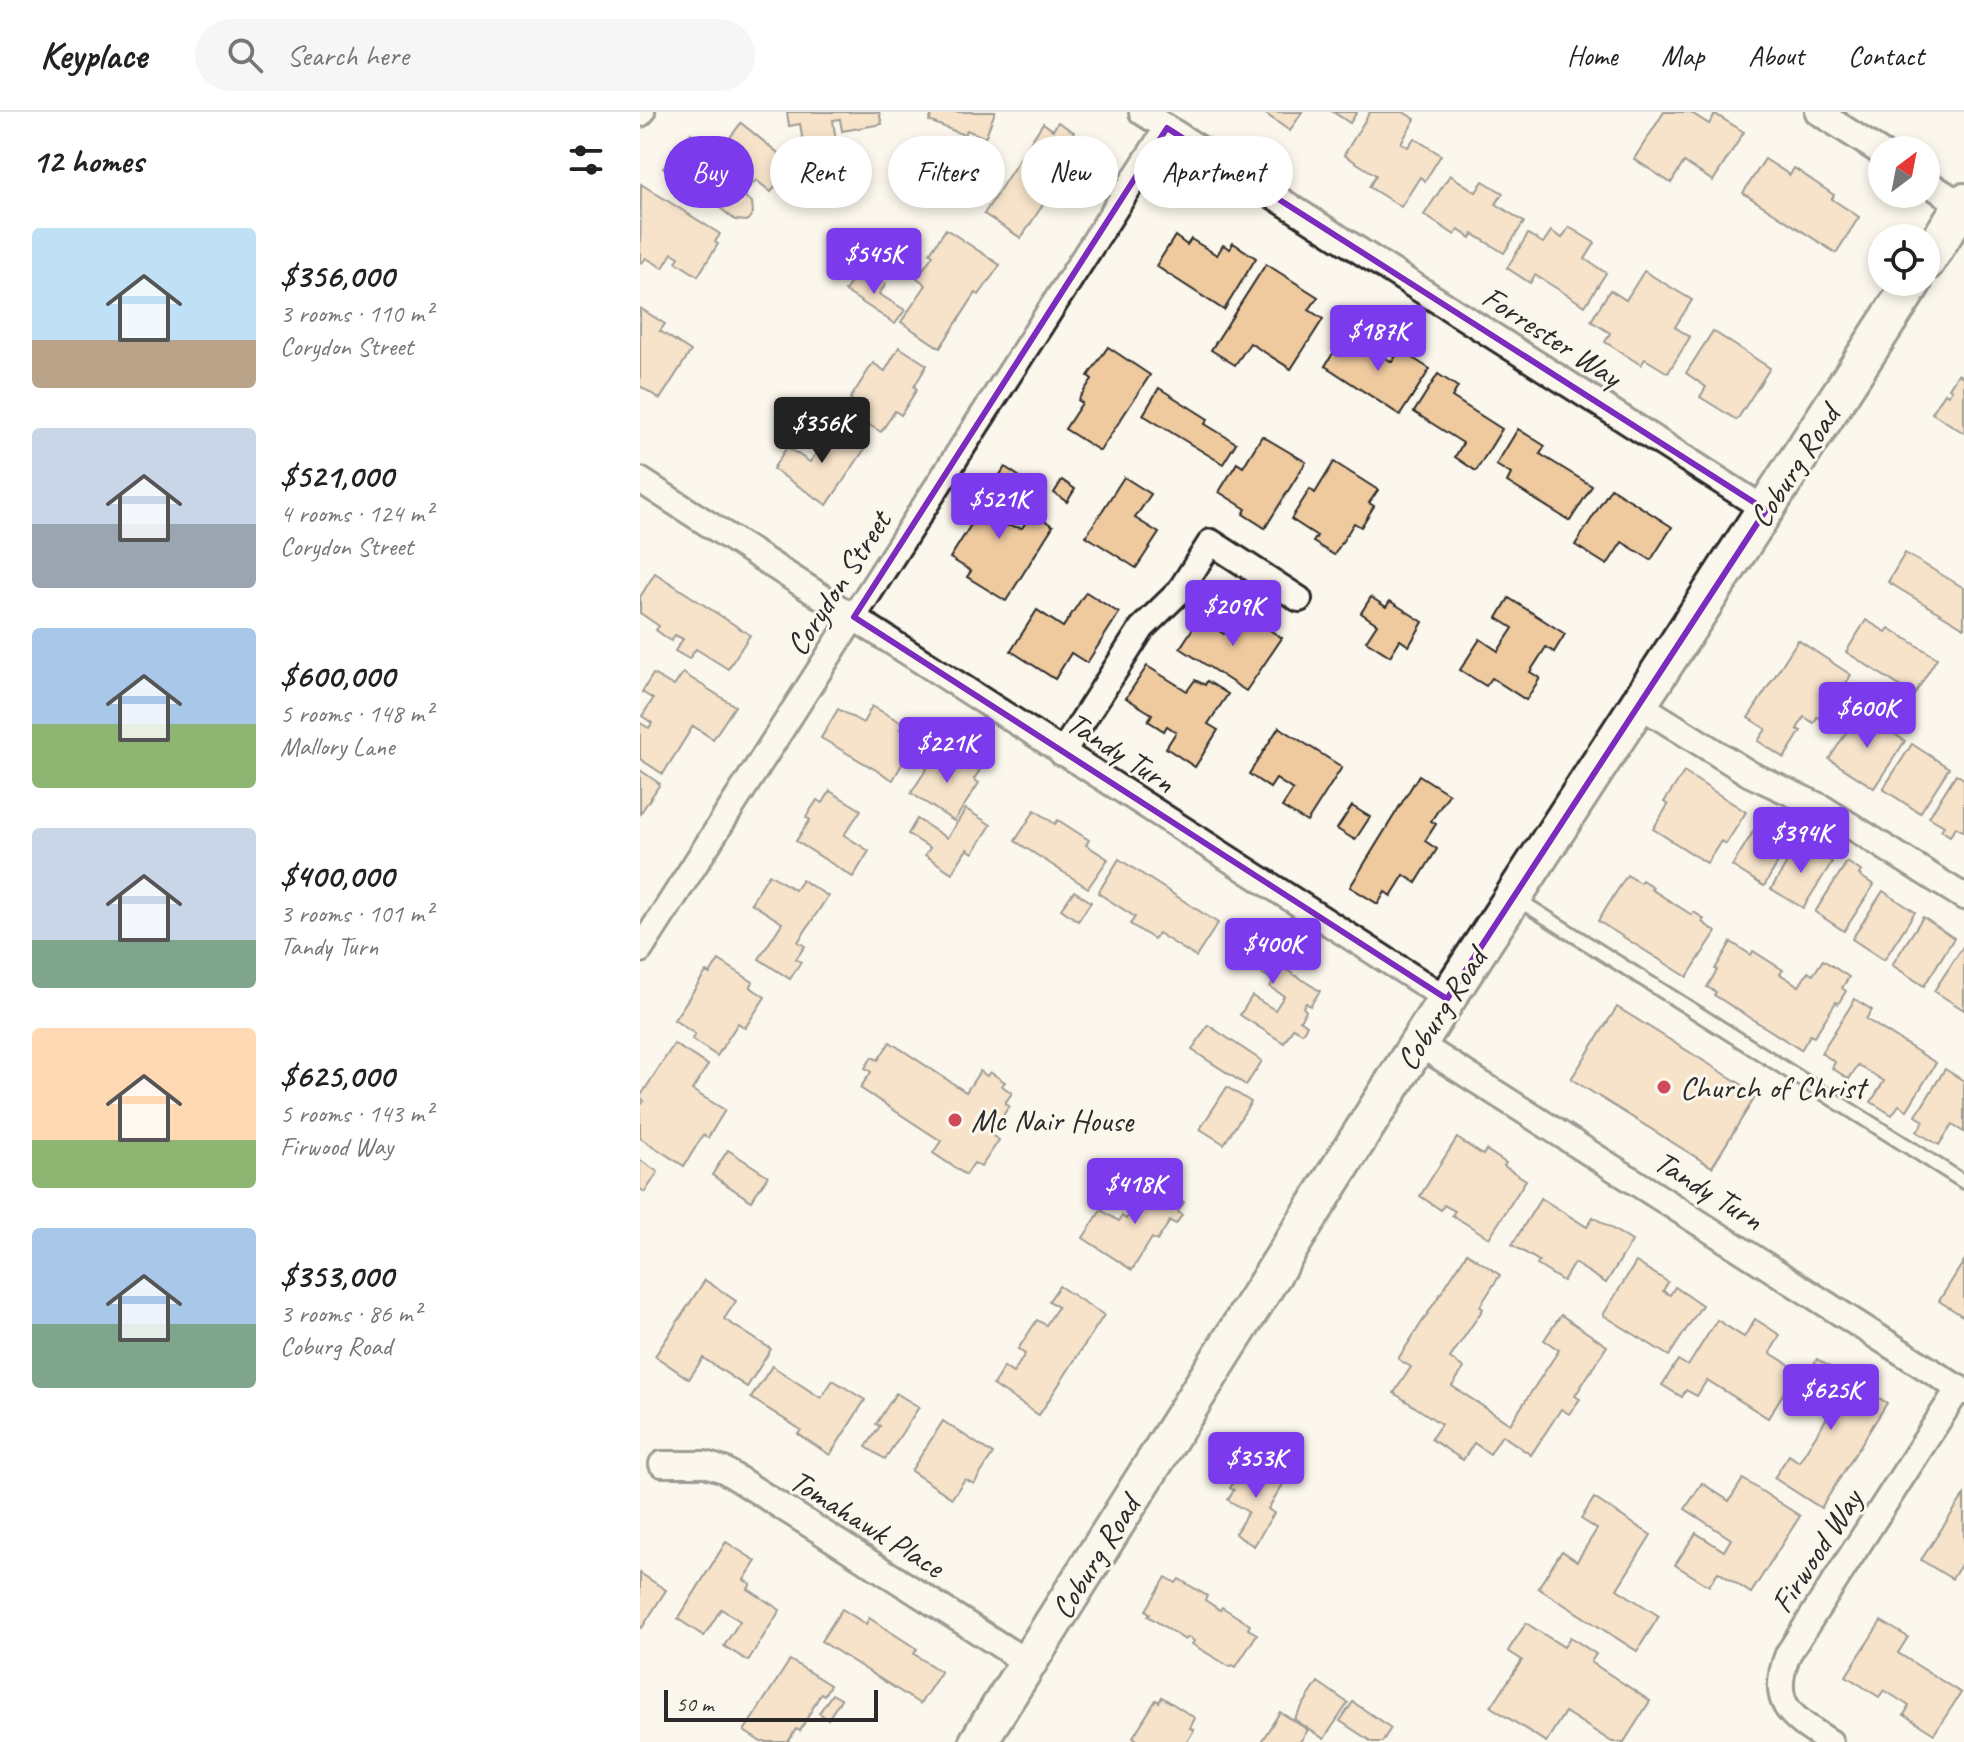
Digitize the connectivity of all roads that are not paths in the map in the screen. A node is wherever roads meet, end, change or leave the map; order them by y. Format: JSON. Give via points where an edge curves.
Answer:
{"nodes":[{"id":1,"x":1142,"y":112,"type":"edge"},
{"id":2,"x":1818,"y":112,"type":"edge"},
{"id":3,"x":1167,"y":128,"type":"junction"},
{"id":4,"x":1868,"y":144,"type":"edge"},
{"id":5,"x":1940,"y":190,"type":"edge"},
{"id":6,"x":1963,"y":204,"type":"edge"},
{"id":7,"x":1940,"y":240,"type":"edge"},
{"id":8,"x":1904,"y":296,"type":"edge"},
{"id":9,"x":640,"y":480,"type":"edge"},
{"id":10,"x":1766,"y":510,"type":"junction"},
{"id":11,"x":1299,"y":599,"type":"dead end"},
{"id":12,"x":854,"y":617,"type":"junction"},
{"id":13,"x":1640,"y":705,"type":"junction"},
{"id":14,"x":1062,"y":753,"type":"junction"},
{"id":15,"x":1964,"y":897,"type":"edge"},
{"id":16,"x":1514,"y":898,"type":"junction"},
{"id":17,"x":640,"y":950,"type":"edge"},
{"id":18,"x":1447,"y":999,"type":"junction"},
{"id":19,"x":1419,"y":1044,"type":"junction"},
{"id":20,"x":1964,"y":1182,"type":"edge"},
{"id":21,"x":1961,"y":1390,"type":"edge"},
{"id":22,"x":662,"y":1464,"type":"dead end"},
{"id":23,"x":1028,"y":1663,"type":"junction"},
{"id":24,"x":978,"y":1742,"type":"edge"},
{"id":25,"x":1830,"y":1742,"type":"edge"}],
"edges":[{"from":1,"to":3,"type":"street","name":"Forrester Way"},
{"from":2,"to":4,"type":"street"},
{"from":3,"to":10,"type":"street","name":"Forrester Way"},
{"from":3,"to":12,"type":"street","name":"Corydon Street"},
{"from":5,"to":6,"type":"street"},
{"from":6,"to":7,"type":"main road"},
{"from":8,"to":10,"type":"main road","name":"Coburg Road"},
{"from":9,"to":12,"type":"street","name":"Tandy Turn"},
{"from":10,"to":13,"type":"main road","name":"Coburg Road"},
{"from":11,"to":14,"type":"street","via":[[1211,542],[1179,592],[1142,628]]},
{"from":12,"to":14,"type":"street","name":"Tandy Turn"},
{"from":12,"to":17,"type":"street","name":"Corydon Street"},
{"from":13,"to":15,"type":"street","via":[[1750,774],[1821,807]]},
{"from":13,"to":16,"type":"main road","name":"Coburg Road"},
{"from":14,"to":18,"type":"street","name":"Tandy Turn"},
{"from":16,"to":18,"type":"main road","name":"Coburg Road"},
{"from":16,"to":20,"type":"lane"},
{"from":18,"to":19,"type":"main road","name":"Coburg Road"},
{"from":19,"to":21,"type":"street","name":"Tandy Turn"},
{"from":19,"to":23,"type":"main road","name":"Coburg Road"},
{"from":21,"to":25,"type":"street","name":"Firwood Way","via":[[1783,1667],[1780,1694],[1785,1706]]},
{"from":22,"to":23,"type":"street","name":"Tomahawk Place","via":[[705,1464],[724,1470]]},
{"from":23,"to":24,"type":"main road","name":"Coburg Road"}]}
